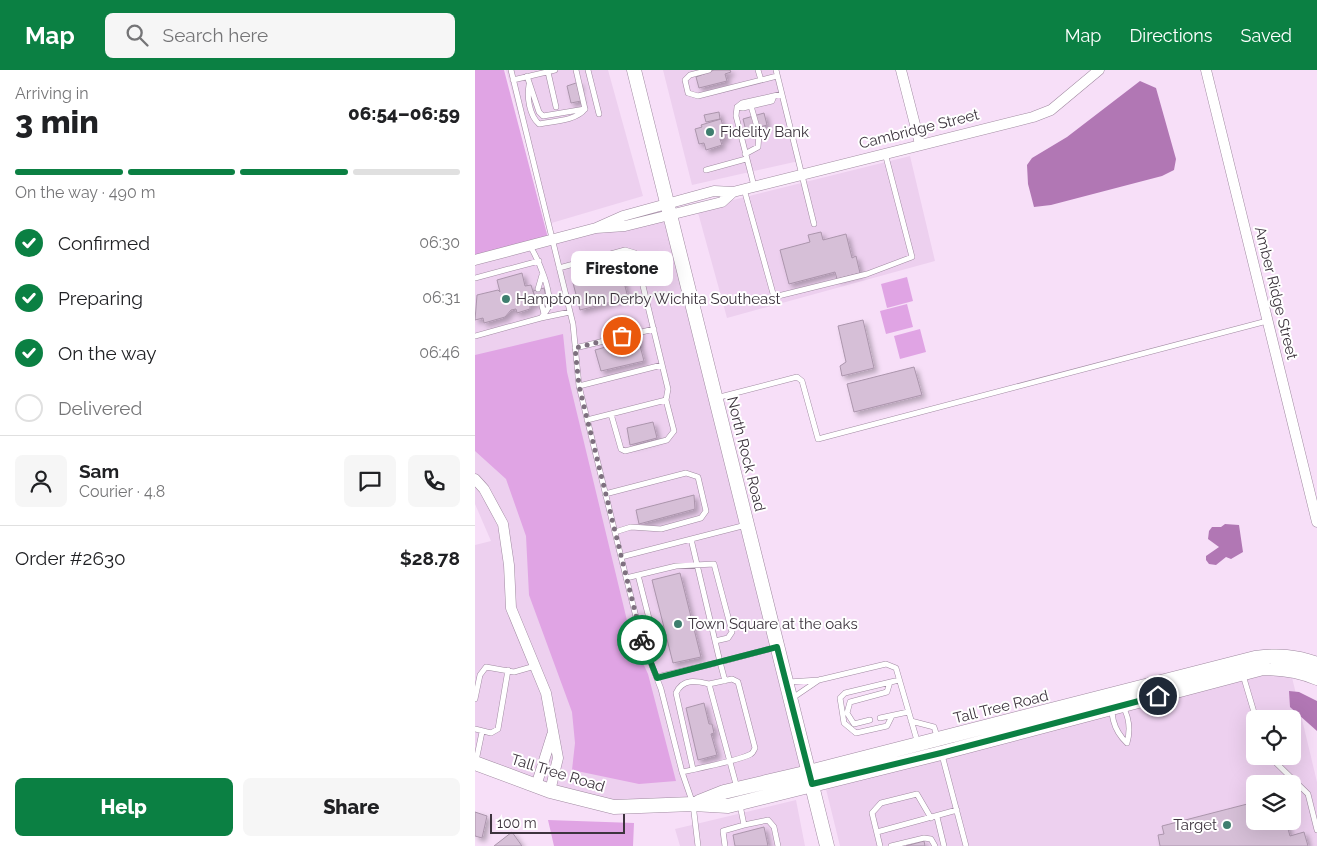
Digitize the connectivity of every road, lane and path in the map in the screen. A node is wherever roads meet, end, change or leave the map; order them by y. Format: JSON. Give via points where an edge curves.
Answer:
{"nodes":[{"id":1,"x":511,"y":70,"type":"edge"},
{"id":2,"x":555,"y":70,"type":"edge"},
{"id":3,"x":576,"y":70,"type":"edge"},
{"id":4,"x":588,"y":70,"type":"edge"},
{"id":5,"x":634,"y":70,"type":"edge"},
{"id":6,"x":709,"y":70,"type":"edge"},
{"id":7,"x":758,"y":70,"type":"edge"},
{"id":8,"x":901,"y":70,"type":"edge"},
{"id":9,"x":1099,"y":70,"type":"edge"},
{"id":10,"x":1206,"y":70,"type":"edge"},
{"id":11,"x":548,"y":72,"type":"junction"},
{"id":12,"x":776,"y":73,"type":"edge"},
{"id":13,"x":527,"y":76,"type":"junction"},
{"id":14,"x":513,"y":80,"type":"junction"},
{"id":15,"x":761,"y":80,"type":"junction"},
{"id":16,"x":529,"y":85,"type":"junction"},
{"id":17,"x":782,"y":94,"type":"junction"},
{"id":18,"x":775,"y":96,"type":"junction"},
{"id":19,"x":751,"y":106,"type":"junction"},
{"id":20,"x":556,"y":107,"type":"dead end"},
{"id":21,"x":737,"y":107,"type":"junction"},
{"id":22,"x":585,"y":109,"type":"junction"},
{"id":23,"x":599,"y":114,"type":"dead end"},
{"id":24,"x":920,"y":144,"type":"junction"},
{"id":25,"x":885,"y":153,"type":"junction"},
{"id":26,"x":746,"y":156,"type":"junction"},
{"id":27,"x":706,"y":170,"type":"dead end"},
{"id":28,"x":801,"y":174,"type":"junction"},
{"id":29,"x":749,"y":188,"type":"junction"},
{"id":30,"x":669,"y":210,"type":"junction"},
{"id":31,"x":814,"y":224,"type":"dead end"},
{"id":32,"x":552,"y":240,"type":"junction"},
{"id":33,"x":530,"y":245,"type":"junction"},
{"id":34,"x":475,"y":260,"type":"edge"},
{"id":35,"x":539,"y":261,"type":"junction"},
{"id":36,"x":559,"y":268,"type":"junction"},
{"id":37,"x":542,"y":274,"type":"junction"},
{"id":38,"x":475,"y":278,"type":"edge"},
{"id":39,"x":538,"y":289,"type":"dead end"},
{"id":40,"x":540,"y":298,"type":"dead end"},
{"id":41,"x":570,"y":312,"type":"junction"},
{"id":42,"x":543,"y":316,"type":"junction"},
{"id":43,"x":1267,"y":321,"type":"junction"},
{"id":44,"x":654,"y":328,"type":"junction"},
{"id":45,"x":475,"y":336,"type":"edge"},
{"id":46,"x":575,"y":348,"type":"junction"},
{"id":47,"x":662,"y":365,"type":"junction"},
{"id":48,"x":579,"y":386,"type":"junction"},
{"id":49,"x":716,"y":398,"type":"junction"},
{"id":50,"x":666,"y":400,"type":"junction"},
{"id":51,"x":611,"y":414,"type":"junction"},
{"id":52,"x":587,"y":420,"type":"junction"},
{"id":53,"x":475,"y":480,"type":"edge"},
{"id":54,"x":605,"y":494,"type":"junction"},
{"id":55,"x":1317,"y":522,"type":"edge"},
{"id":56,"x":747,"y":525,"type":"junction"},
{"id":57,"x":615,"y":532,"type":"junction"},
{"id":58,"x":691,"y":539,"type":"junction"},
{"id":59,"x":621,"y":557,"type":"junction"},
{"id":60,"x":696,"y":564,"type":"junction"},
{"id":61,"x":638,"y":575,"type":"junction"},
{"id":62,"x":626,"y":578,"type":"junction"},
{"id":63,"x":715,"y":641,"type":"junction"},
{"id":64,"x":777,"y":647,"type":"junction"},
{"id":65,"x":647,"y":655,"type":"junction"},
{"id":66,"x":720,"y":662,"type":"junction"},
{"id":67,"x":1317,"y":663,"type":"edge"},
{"id":68,"x":535,"y":666,"type":"junction"},
{"id":69,"x":1241,"y":668,"type":"junction"},
{"id":70,"x":507,"y":670,"type":"junction"},
{"id":71,"x":657,"y":678,"type":"junction"},
{"id":72,"x":1317,"y":678,"type":"edge"},
{"id":73,"x":819,"y":680,"type":"junction"},
{"id":74,"x":899,"y":680,"type":"junction"},
{"id":75,"x":725,"y":681,"type":"junction"},
{"id":76,"x":786,"y":682,"type":"junction"},
{"id":77,"x":890,"y":682,"type":"junction"},
{"id":78,"x":709,"y":684,"type":"junction"},
{"id":79,"x":1114,"y":695,"type":"junction"},
{"id":80,"x":791,"y":699,"type":"junction"},
{"id":81,"x":475,"y":700,"type":"edge"},
{"id":82,"x":677,"y":702,"type":"junction"},
{"id":83,"x":665,"y":704,"type":"junction"},
{"id":84,"x":1125,"y":705,"type":"junction"},
{"id":85,"x":1110,"y":709,"type":"junction"},
{"id":86,"x":1254,"y":710,"type":"edge"},
{"id":87,"x":908,"y":712,"type":"junction"},
{"id":88,"x":892,"y":716,"type":"junction"},
{"id":89,"x":880,"y":718,"type":"dead end"},
{"id":90,"x":870,"y":720,"type":"dead end"},
{"id":91,"x":911,"y":721,"type":"junction"},
{"id":92,"x":475,"y":729,"type":"edge"},
{"id":93,"x":482,"y":732,"type":"junction"},
{"id":94,"x":553,"y":732,"type":"junction"},
{"id":95,"x":918,"y":744,"type":"junction"},
{"id":96,"x":939,"y":746,"type":"junction"},
{"id":97,"x":729,"y":760,"type":"junction"},
{"id":98,"x":475,"y":763,"type":"edge"},
{"id":99,"x":1278,"y":765,"type":"edge"},
{"id":100,"x":693,"y":769,"type":"junction"},
{"id":101,"x":682,"y":772,"type":"junction"},
{"id":102,"x":810,"y":778,"type":"junction"},
{"id":103,"x":536,"y":786,"type":"junction"},
{"id":104,"x":550,"y":791,"type":"junction"},
{"id":105,"x":738,"y":796,"type":"junction"},
{"id":106,"x":693,"y":804,"type":"junction"},
{"id":107,"x":957,"y":810,"type":"junction"},
{"id":108,"x":937,"y":817,"type":"junction"},
{"id":109,"x":931,"y":818,"type":"junction"},
{"id":110,"x":744,"y":825,"type":"junction"},
{"id":111,"x":1317,"y":830,"type":"edge"},
{"id":112,"x":877,"y":832,"type":"junction"},
{"id":113,"x":698,"y":846,"type":"edge"},
{"id":114,"x":725,"y":846,"type":"edge"},
{"id":115,"x":778,"y":846,"type":"edge"},
{"id":116,"x":827,"y":846,"type":"edge"},
{"id":117,"x":880,"y":846,"type":"edge"},
{"id":118,"x":891,"y":846,"type":"edge"},
{"id":119,"x":935,"y":846,"type":"edge"},
{"id":120,"x":944,"y":846,"type":"edge"},
{"id":121,"x":966,"y":846,"type":"edge"}],
"edges":[{"from":1,"to":14,"type":"lane"},
{"from":2,"to":11,"type":"lane"},
{"from":3,"to":22,"type":"lane"},
{"from":4,"to":23,"type":"lane"},
{"from":5,"to":30,"type":"street","name":"North Rock Road"},
{"from":6,"to":15,"type":"lane","via":[[690,75],[685,80],[688,93],[698,96]]},
{"from":7,"to":15,"type":"lane"},
{"from":8,"to":24,"type":"street"},
{"from":9,"to":24,"type":"street","name":"Cambridge Street","via":[[1051,110]]},
{"from":10,"to":43,"type":"street","name":"Amber Ridge Street"},
{"from":11,"to":13,"type":"lane"},
{"from":11,"to":20,"type":"lane"},
{"from":12,"to":15,"type":"lane"},
{"from":12,"to":17,"type":"lane"},
{"from":13,"to":14,"type":"lane"},
{"from":13,"to":16,"type":"lane"},
{"from":14,"to":32,"type":"lane"},
{"from":16,"to":22,"type":"lane","via":[[543,116]]},
{"from":16,"to":22,"type":"lane","via":[[528,96],[539,124],[569,118]]},
{"from":17,"to":18,"type":"lane"},
{"from":17,"to":28,"type":"lane"},
{"from":18,"to":19,"type":"lane","via":[[772,101]]},
{"from":18,"to":21,"type":"lane"},
{"from":19,"to":21,"type":"lane"},
{"from":19,"to":26,"type":"lane","via":[[759,134],[758,147]]},
{"from":21,"to":26,"type":"lane","via":[[736,116]]},
{"from":24,"to":25,"type":"street","name":"Cambridge Street"},
{"from":25,"to":28,"type":"street","name":"Cambridge Street"},
{"from":25,"to":29,"type":"lane","via":[[912,257],[867,274],[774,298]]},
{"from":26,"to":27,"type":"lane"},
{"from":26,"to":29,"type":"lane"},
{"from":28,"to":29,"type":"street","name":"Cambridge Street"},
{"from":28,"to":31,"type":"lane"},
{"from":29,"to":30,"type":"street","name":"Cambridge Street","via":[[733,192],[714,191]]},
{"from":30,"to":32,"type":"street","name":"Cambridge Street","via":[[623,216],[596,228]]},
{"from":30,"to":49,"type":"street","name":"North Rock Road"},
{"from":32,"to":33,"type":"street","name":"Cambridge Street"},
{"from":32,"to":36,"type":"lane"},
{"from":33,"to":34,"type":"street","name":"Cambridge Street"},
{"from":33,"to":35,"type":"lane"},
{"from":35,"to":37,"type":"lane"},
{"from":35,"to":38,"type":"lane"},
{"from":36,"to":41,"type":"lane"},
{"from":36,"to":44,"type":"lane","via":[[625,250],[635,253]]},
{"from":37,"to":39,"type":"lane"},
{"from":37,"to":42,"type":"lane","via":[[549,295],[548,308]]},
{"from":40,"to":42,"type":"lane"},
{"from":41,"to":42,"type":"lane"},
{"from":41,"to":46,"type":"lane"},
{"from":42,"to":45,"type":"lane"},
{"from":43,"to":49,"type":"lane","via":[[818,439],[802,381],[797,377]]},
{"from":43,"to":55,"type":"street","name":"Amber Ridge Street"},
{"from":44,"to":46,"type":"lane"},
{"from":44,"to":47,"type":"lane"},
{"from":46,"to":48,"type":"lane"},
{"from":47,"to":48,"type":"lane"},
{"from":47,"to":50,"type":"lane","via":[[668,389]]},
{"from":48,"to":52,"type":"lane"},
{"from":49,"to":56,"type":"street","name":"North Rock Road"},
{"from":50,"to":51,"type":"lane"},
{"from":50,"to":51,"type":"lane","via":[[674,431],[667,440],[621,450]]},
{"from":51,"to":52,"type":"lane"},
{"from":52,"to":54,"type":"lane"},
{"from":53,"to":68,"type":"street","via":[[484,489],[503,524],[511,608]]},
{"from":54,"to":57,"type":"lane"},
{"from":54,"to":57,"type":"lane","via":[[687,474],[698,477],[706,511],[701,518],[661,529],[631,527]]},
{"from":56,"to":58,"type":"lane"},
{"from":56,"to":64,"type":"street","name":"North Rock Road"},
{"from":57,"to":59,"type":"lane"},
{"from":58,"to":59,"type":"lane"},
{"from":58,"to":60,"type":"lane"},
{"from":59,"to":62,"type":"lane"},
{"from":60,"to":61,"type":"lane"},
{"from":60,"to":63,"type":"lane"},
{"from":60,"to":63,"type":"lane","via":[[716,567],[732,632],[728,638]]},
{"from":61,"to":62,"type":"lane"},
{"from":61,"to":65,"type":"lane","via":[[656,646]]},
{"from":62,"to":65,"type":"lane"},
{"from":63,"to":66,"type":"lane"},
{"from":64,"to":66,"type":"lane"},
{"from":64,"to":76,"type":"street","name":"North Rock Road"},
{"from":65,"to":71,"type":"lane"},
{"from":66,"to":71,"type":"lane"},
{"from":66,"to":75,"type":"lane"},
{"from":67,"to":69,"type":"street","name":"Tall Tree Road","via":[[1299,657],[1275,655]]},
{"from":68,"to":70,"type":"lane","via":[[514,672]]},
{"from":68,"to":94,"type":"street","via":[[547,693]]},
{"from":69,"to":72,"type":"street","name":"Tall Tree Road","via":[[1283,668]]},
{"from":69,"to":79,"type":"street","name":"Tall Tree Road"},
{"from":69,"to":84,"type":"street","name":"Tall Tree Road"},
{"from":69,"to":86,"type":"lane"},
{"from":70,"to":81,"type":"lane","via":[[483,669]]},
{"from":70,"to":93,"type":"lane","via":[[497,729],[491,733]]},
{"from":71,"to":83,"type":"lane"},
{"from":73,"to":74,"type":"lane","via":[[886,664],[895,668]]},
{"from":73,"to":76,"type":"lane"},
{"from":73,"to":80,"type":"lane"},
{"from":74,"to":77,"type":"lane"},
{"from":74,"to":87,"type":"lane"},
{"from":75,"to":78,"type":"lane"},
{"from":75,"to":97,"type":"lane","via":[[732,679],[738,682],[755,748],[751,754]]},
{"from":76,"to":80,"type":"street","name":"North Rock Road"},
{"from":77,"to":88,"type":"lane","via":[[845,693],[840,698],[845,723],[855,733],[887,726]]},
{"from":77,"to":90,"type":"lane","via":[[887,692],[849,702],[847,713],[854,724]]},
{"from":78,"to":82,"type":"lane","via":[[693,681],[683,684],[676,693]]},
{"from":78,"to":97,"type":"lane"},
{"from":79,"to":84,"type":"lane"},
{"from":79,"to":85,"type":"lane"},
{"from":79,"to":96,"type":"street","name":"Tall Tree Road"},
{"from":80,"to":102,"type":"street","name":"North Rock Road"},
{"from":82,"to":83,"type":"lane"},
{"from":82,"to":100,"type":"lane"},
{"from":83,"to":101,"type":"lane"},
{"from":84,"to":85,"type":"street","name":"Tall Tree Road"},
{"from":84,"to":85,"type":"lane","via":[[1130,732],[1127,743],[1119,736]]},
{"from":85,"to":96,"type":"street","name":"Tall Tree Road"},
{"from":87,"to":88,"type":"lane"},
{"from":87,"to":91,"type":"lane"},
{"from":88,"to":89,"type":"lane"},
{"from":91,"to":95,"type":"lane"},
{"from":91,"to":96,"type":"lane","via":[[934,727]]},
{"from":92,"to":93,"type":"lane"},
{"from":93,"to":98,"type":"lane"},
{"from":94,"to":103,"type":"street"},
{"from":94,"to":104,"type":"street","via":[[558,758]]},
{"from":95,"to":96,"type":"street","name":"Tall Tree Road"},
{"from":95,"to":102,"type":"street","name":"Tall Tree Road"},
{"from":96,"to":102,"type":"street","name":"Tall Tree Road"},
{"from":96,"to":107,"type":"lane"},
{"from":97,"to":100,"type":"lane"},
{"from":97,"to":105,"type":"lane"},
{"from":98,"to":103,"type":"street","name":"Tall Tree Road"},
{"from":99,"to":111,"type":"lane","via":[[1308,794]]},
{"from":100,"to":101,"type":"lane"},
{"from":101,"to":106,"type":"lane"},
{"from":102,"to":105,"type":"street","name":"Tall Tree Road"},
{"from":102,"to":116,"type":"street","name":"North Rock Road"},
{"from":103,"to":104,"type":"street","name":"Tall Tree Road"},
{"from":104,"to":106,"type":"street","name":"Tall Tree Road","via":[[613,807]]},
{"from":105,"to":106,"type":"street","name":"Tall Tree Road","via":[[727,806]]},
{"from":105,"to":110,"type":"lane"},
{"from":106,"to":113,"type":"lane"},
{"from":107,"to":108,"type":"lane"},
{"from":107,"to":121,"type":"lane"},
{"from":108,"to":109,"type":"lane"},
{"from":108,"to":120,"type":"lane"},
{"from":109,"to":112,"type":"lane"},
{"from":109,"to":112,"type":"lane","via":[[917,794],[881,803],[872,813]]},
{"from":110,"to":114,"type":"lane","via":[[723,831]]},
{"from":110,"to":115,"type":"lane","via":[[769,820]]},
{"from":112,"to":117,"type":"lane"},
{"from":118,"to":119,"type":"lane","via":[[924,838],[931,839]]}]}
